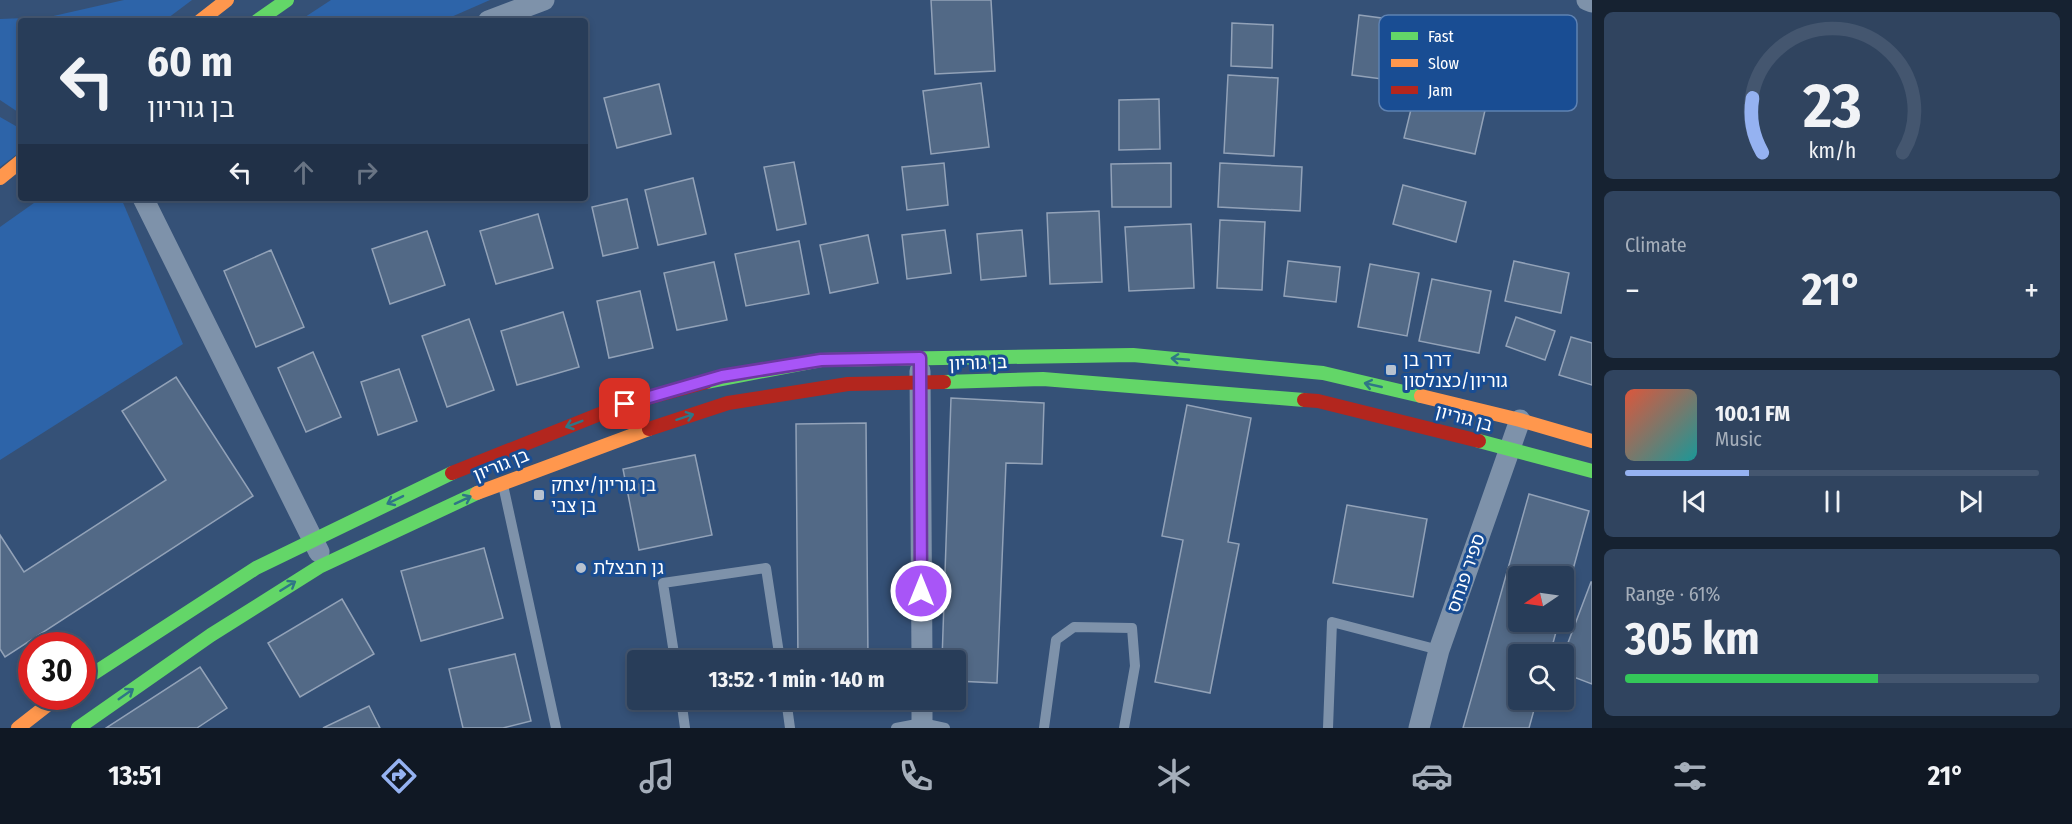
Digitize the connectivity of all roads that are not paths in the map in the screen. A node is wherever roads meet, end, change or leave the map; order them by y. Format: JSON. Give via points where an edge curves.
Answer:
{"nodes":[{"id":1,"x":227,"y":0,"type":"edge"},
{"id":2,"x":287,"y":0,"type":"edge"},
{"id":3,"x":544,"y":0,"type":"edge"},
{"id":4,"x":1587,"y":0,"type":"edge"},
{"id":5,"x":1592,"y":2,"type":"edge"},
{"id":6,"x":204,"y":18,"type":"edge"},
{"id":7,"x":261,"y":18,"type":"edge"},
{"id":8,"x":496,"y":18,"type":"edge"},
{"id":9,"x":18,"y":163,"type":"edge"},
{"id":10,"x":0,"y":178,"type":"edge"},
{"id":11,"x":144,"y":201,"type":"edge"},
{"id":12,"x":920,"y":358,"type":"junction"},
{"id":13,"x":920,"y":382,"type":"junction"},
{"id":14,"x":1520,"y":420,"type":"junction"},
{"id":15,"x":1592,"y":441,"type":"edge"},
{"id":16,"x":1508,"y":448,"type":"junction"},
{"id":17,"x":1592,"y":471,"type":"edge"},
{"id":18,"x":503,"y":483,"type":"junction"},
{"id":19,"x":314,"y":540,"type":"junction"},
{"id":20,"x":325,"y":564,"type":"junction"},
{"id":21,"x":673,"y":650,"type":"edge"},
{"id":22,"x":778,"y":650,"type":"edge"},
{"id":23,"x":922,"y":650,"type":"edge"},
{"id":24,"x":1439,"y":650,"type":"junction"},
{"id":25,"x":96,"y":672,"type":"edge"},
{"id":26,"x":41,"y":710,"type":"edge"},
{"id":27,"x":683,"y":710,"type":"edge"},
{"id":28,"x":788,"y":710,"type":"edge"},
{"id":29,"x":922,"y":710,"type":"edge"},
{"id":30,"x":922,"y":726,"type":"edge"},
{"id":31,"x":18,"y":728,"type":"edge"},
{"id":32,"x":78,"y":728,"type":"edge"},
{"id":33,"x":556,"y":728,"type":"edge"},
{"id":34,"x":685,"y":728,"type":"edge"},
{"id":35,"x":790,"y":728,"type":"edge"},
{"id":36,"x":896,"y":728,"type":"edge"},
{"id":37,"x":945,"y":728,"type":"edge"},
{"id":38,"x":1044,"y":728,"type":"edge"},
{"id":39,"x":1124,"y":728,"type":"edge"},
{"id":40,"x":1328,"y":728,"type":"edge"},
{"id":41,"x":1419,"y":728,"type":"edge"}],
"edges":[{"from":1,"to":6,"type":"main road"},
{"from":2,"to":7,"type":"main road"},
{"from":3,"to":8,"type":"street"},
{"from":4,"to":5,"type":"street"},
{"from":9,"to":10,"type":"main road"},
{"from":11,"to":19,"type":"street"},
{"from":12,"to":13,"type":"street"},
{"from":14,"to":12,"type":"main road","name":"בן גוריון","one_way":true,"via":[[1323,373],[1133,355]]},
{"from":12,"to":19,"type":"main road","name":"בן גוריון","one_way":true,"via":[[821,360],[722,376],[625,404],[444,476]]},
{"from":13,"to":16,"type":"main road","name":"בן גוריון","via":[[1043,379],[1317,401]]},
{"from":18,"to":13,"type":"main road","name":"בן גוריון","one_way":true,"via":[[728,403],[848,384]]},
{"from":13,"to":23,"type":"street"},
{"from":14,"to":15,"type":"main road","name":"בן גוריון"},
{"from":14,"to":16,"type":"street","name":"ספיר פנחס"},
{"from":16,"to":17,"type":"main road","name":"בן גוריון"},
{"from":16,"to":24,"type":"street","name":"ספיר פנחס"},
{"from":20,"to":18,"type":"main road","name":"בן גוריון","one_way":true},
{"from":18,"to":33,"type":"lane"},
{"from":19,"to":20,"type":"street"},
{"from":19,"to":25,"type":"main road","name":"בן גוריון","via":[[256,568]]},
{"from":32,"to":20,"type":"main road","name":"בן גוריון","one_way":true,"via":[[211,634]]},
{"from":21,"to":22,"type":"lane","via":[[663,583],[766,568]]},
{"from":24,"to":40,"type":"lane","via":[[1332,622]]},
{"from":24,"to":41,"type":"street","name":"ספיר פנחס"},
{"from":26,"to":31,"type":"main road"},
{"from":27,"to":34,"type":"lane"},
{"from":28,"to":35,"type":"lane"},
{"from":29,"to":30,"type":"street"},
{"from":30,"to":36,"type":"lane"},
{"from":30,"to":37,"type":"lane"},
{"from":38,"to":39,"type":"lane","via":[[1056,639],[1074,627],[1132,628],[1135,666]]}]}
